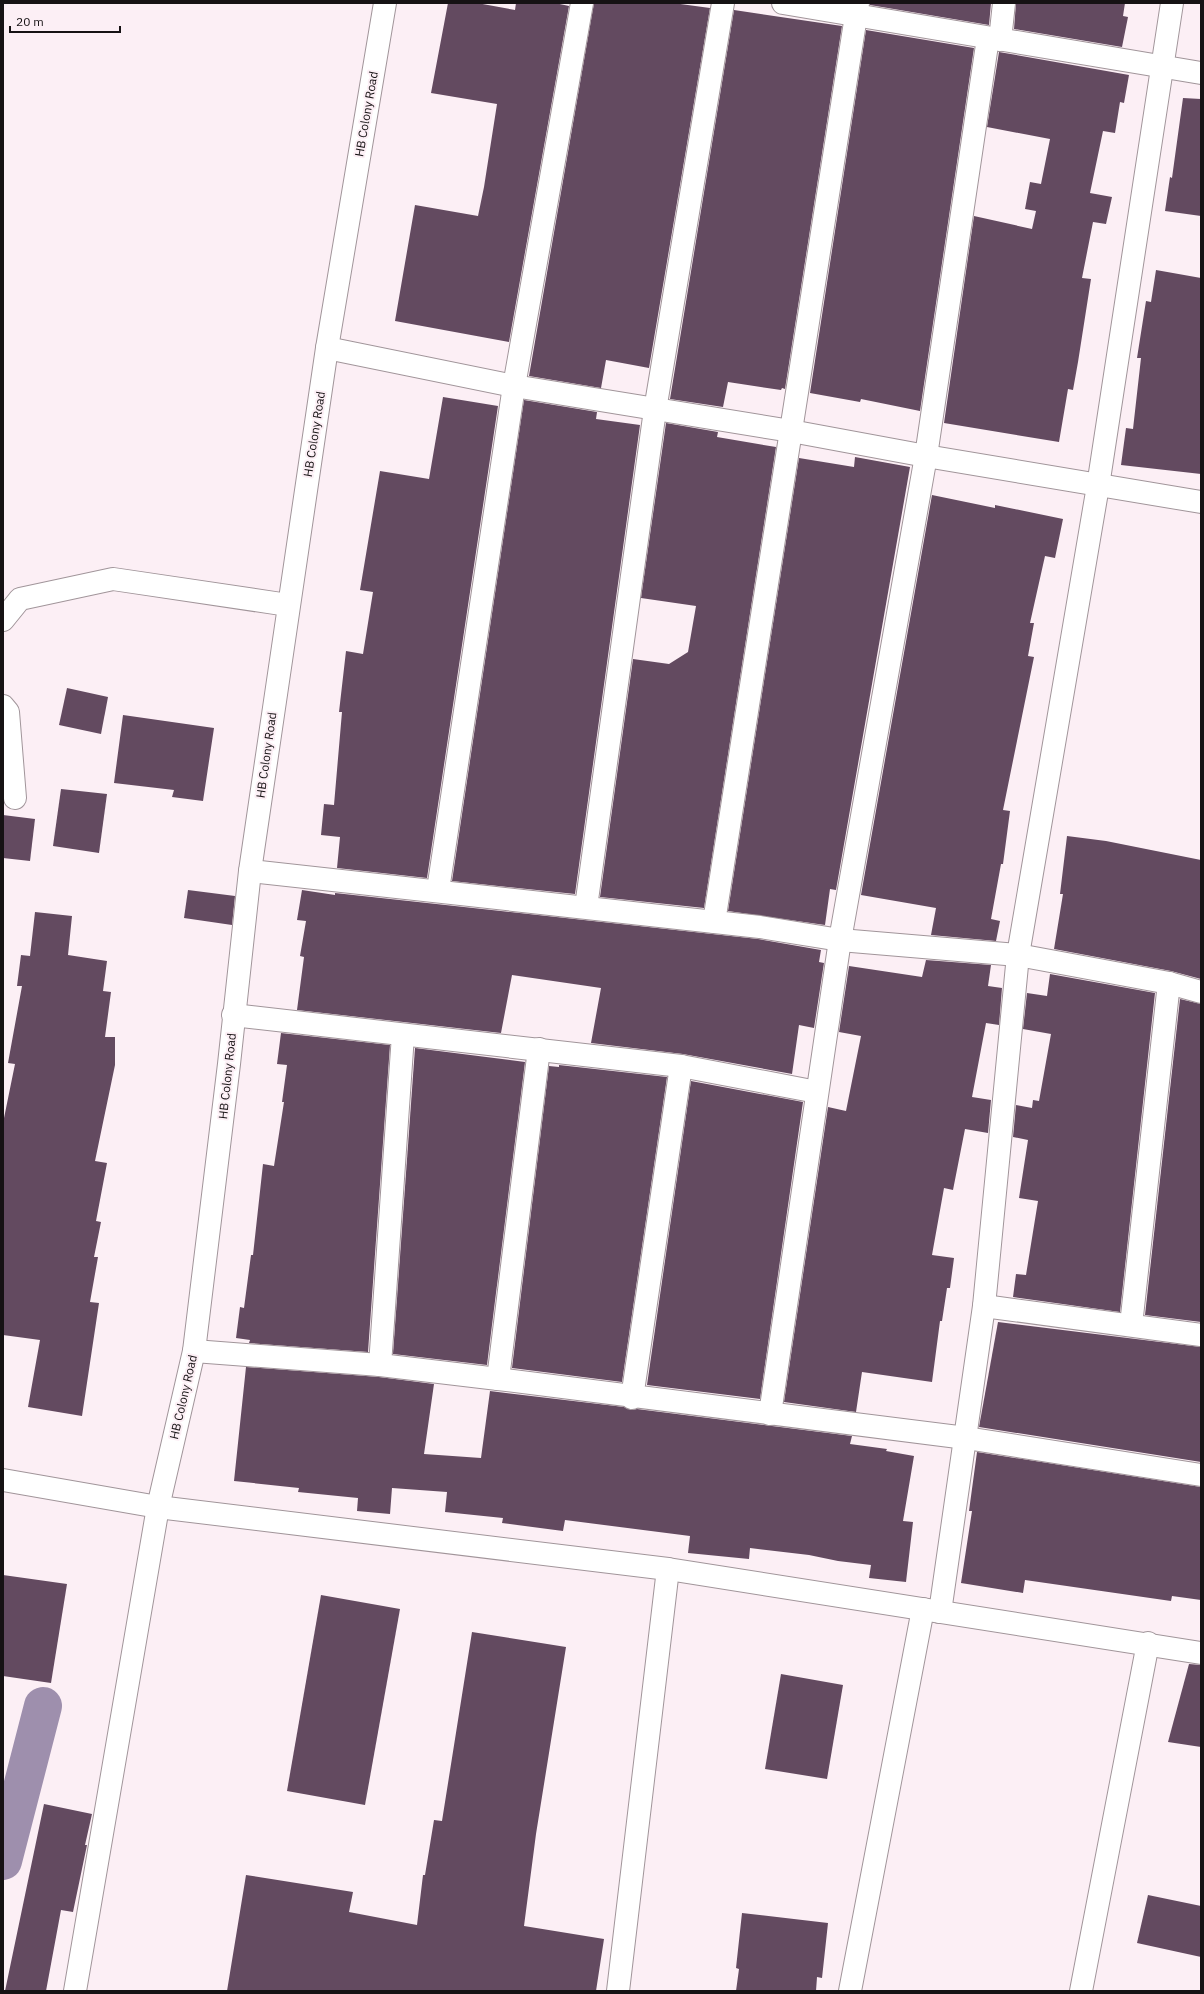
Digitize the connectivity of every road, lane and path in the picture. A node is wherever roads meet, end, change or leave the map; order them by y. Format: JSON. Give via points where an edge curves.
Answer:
{"nodes":[{"id":1,"x":385,"y":3,"type":"edge"},
{"id":2,"x":582,"y":3,"type":"edge"},
{"id":3,"x":723,"y":3,"type":"edge"},
{"id":4,"x":783,"y":3,"type":"edge"},
{"id":5,"x":1004,"y":3,"type":"edge"},
{"id":6,"x":1172,"y":3,"type":"edge"},
{"id":7,"x":857,"y":10,"type":"edge"},
{"id":8,"x":994,"y":39,"type":"junction"},
{"id":9,"x":1162,"y":68,"type":"junction"},
{"id":10,"x":1201,"y":74,"type":"edge"},
{"id":11,"x":327,"y":348,"type":"junction"},
{"id":12,"x":514,"y":386,"type":"junction"},
{"id":13,"x":655,"y":410,"type":"junction"},
{"id":14,"x":791,"y":431,"type":"junction"},
{"id":15,"x":926,"y":456,"type":"junction"},
{"id":16,"x":1098,"y":486,"type":"junction"},
{"id":17,"x":1201,"y":502,"type":"edge"},
{"id":18,"x":288,"y":605,"type":"junction"},
{"id":19,"x":3,"y":620,"type":"edge"},
{"id":20,"x":3,"y":706,"type":"edge"},
{"id":21,"x":15,"y":798,"type":"dead end"},
{"id":22,"x":250,"y":870,"type":"junction"},
{"id":23,"x":438,"y":890,"type":"junction"},
{"id":24,"x":586,"y":907,"type":"junction"},
{"id":25,"x":714,"y":922,"type":"junction"},
{"id":26,"x":840,"y":940,"type":"junction"},
{"id":27,"x":1018,"y":956,"type":"junction"},
{"id":28,"x":1169,"y":983,"type":"junction"},
{"id":29,"x":1201,"y":992,"type":"edge"},
{"id":30,"x":233,"y":1015,"type":"junction"},
{"id":31,"x":403,"y":1035,"type":"junction"},
{"id":32,"x":539,"y":1049,"type":"junction"},
{"id":33,"x":681,"y":1066,"type":"junction"},
{"id":34,"x":817,"y":1092,"type":"junction"},
{"id":35,"x":984,"y":1306,"type":"junction"},
{"id":36,"x":1131,"y":1325,"type":"junction"},
{"id":37,"x":1201,"y":1335,"type":"edge"},
{"id":38,"x":194,"y":1351,"type":"junction"},
{"id":39,"x":380,"y":1365,"type":"junction"},
{"id":40,"x":498,"y":1379,"type":"junction"},
{"id":41,"x":632,"y":1398,"type":"junction"},
{"id":42,"x":770,"y":1414,"type":"junction"},
{"id":43,"x":966,"y":1438,"type":"junction"},
{"id":44,"x":1201,"y":1475,"type":"edge"},
{"id":45,"x":3,"y":1480,"type":"edge"},
{"id":46,"x":158,"y":1507,"type":"junction"},
{"id":47,"x":668,"y":1569,"type":"junction"},
{"id":48,"x":932,"y":1611,"type":"junction"},
{"id":49,"x":1148,"y":1643,"type":"junction"},
{"id":50,"x":1201,"y":1653,"type":"edge"},
{"id":51,"x":76,"y":1991,"type":"edge"},
{"id":52,"x":618,"y":1991,"type":"edge"},
{"id":53,"x":850,"y":1991,"type":"edge"},
{"id":54,"x":1081,"y":1991,"type":"edge"}],
"edges":[{"from":1,"to":11,"type":"street","name":"HB Colony Road"},
{"from":2,"to":12,"type":"street"},
{"from":3,"to":13,"type":"street"},
{"from":4,"to":7,"type":"street"},
{"from":5,"to":8,"type":"street"},
{"from":6,"to":9,"type":"street"},
{"from":7,"to":8,"type":"street"},
{"from":7,"to":14,"type":"street"},
{"from":8,"to":9,"type":"street"},
{"from":8,"to":15,"type":"street"},
{"from":9,"to":10,"type":"street"},
{"from":9,"to":16,"type":"street"},
{"from":11,"to":12,"type":"street"},
{"from":11,"to":18,"type":"street","name":"HB Colony Road"},
{"from":12,"to":13,"type":"street"},
{"from":12,"to":23,"type":"street"},
{"from":13,"to":14,"type":"street"},
{"from":13,"to":24,"type":"street"},
{"from":14,"to":15,"type":"street"},
{"from":14,"to":25,"type":"street"},
{"from":15,"to":16,"type":"street"},
{"from":15,"to":26,"type":"street"},
{"from":16,"to":17,"type":"street"},
{"from":16,"to":27,"type":"street"},
{"from":18,"to":19,"type":"street","via":[[113,579],[20,598]]},
{"from":18,"to":22,"type":"street","name":"HB Colony Road"},
{"from":20,"to":21,"type":"street","via":[[8,712]]},
{"from":22,"to":23,"type":"street"},
{"from":22,"to":30,"type":"street","name":"HB Colony Road"},
{"from":23,"to":24,"type":"street"},
{"from":24,"to":25,"type":"street"},
{"from":25,"to":26,"type":"street"},
{"from":26,"to":27,"type":"street"},
{"from":26,"to":34,"type":"street"},
{"from":27,"to":28,"type":"street"},
{"from":27,"to":35,"type":"street"},
{"from":28,"to":29,"type":"street"},
{"from":28,"to":36,"type":"street"},
{"from":30,"to":31,"type":"street"},
{"from":30,"to":38,"type":"street","name":"HB Colony Road"},
{"from":31,"to":32,"type":"street"},
{"from":31,"to":39,"type":"street"},
{"from":32,"to":33,"type":"street"},
{"from":32,"to":40,"type":"street"},
{"from":33,"to":34,"type":"street"},
{"from":33,"to":41,"type":"street"},
{"from":34,"to":42,"type":"street"},
{"from":35,"to":36,"type":"street"},
{"from":35,"to":43,"type":"street"},
{"from":36,"to":37,"type":"street"},
{"from":38,"to":39,"type":"street"},
{"from":38,"to":46,"type":"street","name":"HB Colony Road"},
{"from":39,"to":40,"type":"street"},
{"from":40,"to":41,"type":"street"},
{"from":41,"to":42,"type":"street"},
{"from":42,"to":43,"type":"street"},
{"from":43,"to":44,"type":"street"},
{"from":43,"to":48,"type":"street"},
{"from":45,"to":46,"type":"street"},
{"from":46,"to":47,"type":"street"},
{"from":46,"to":51,"type":"street","name":"HB Colony Road"},
{"from":47,"to":48,"type":"street"},
{"from":47,"to":52,"type":"street"},
{"from":48,"to":49,"type":"street"},
{"from":48,"to":53,"type":"street"},
{"from":49,"to":50,"type":"street"},
{"from":49,"to":54,"type":"street"}]}
